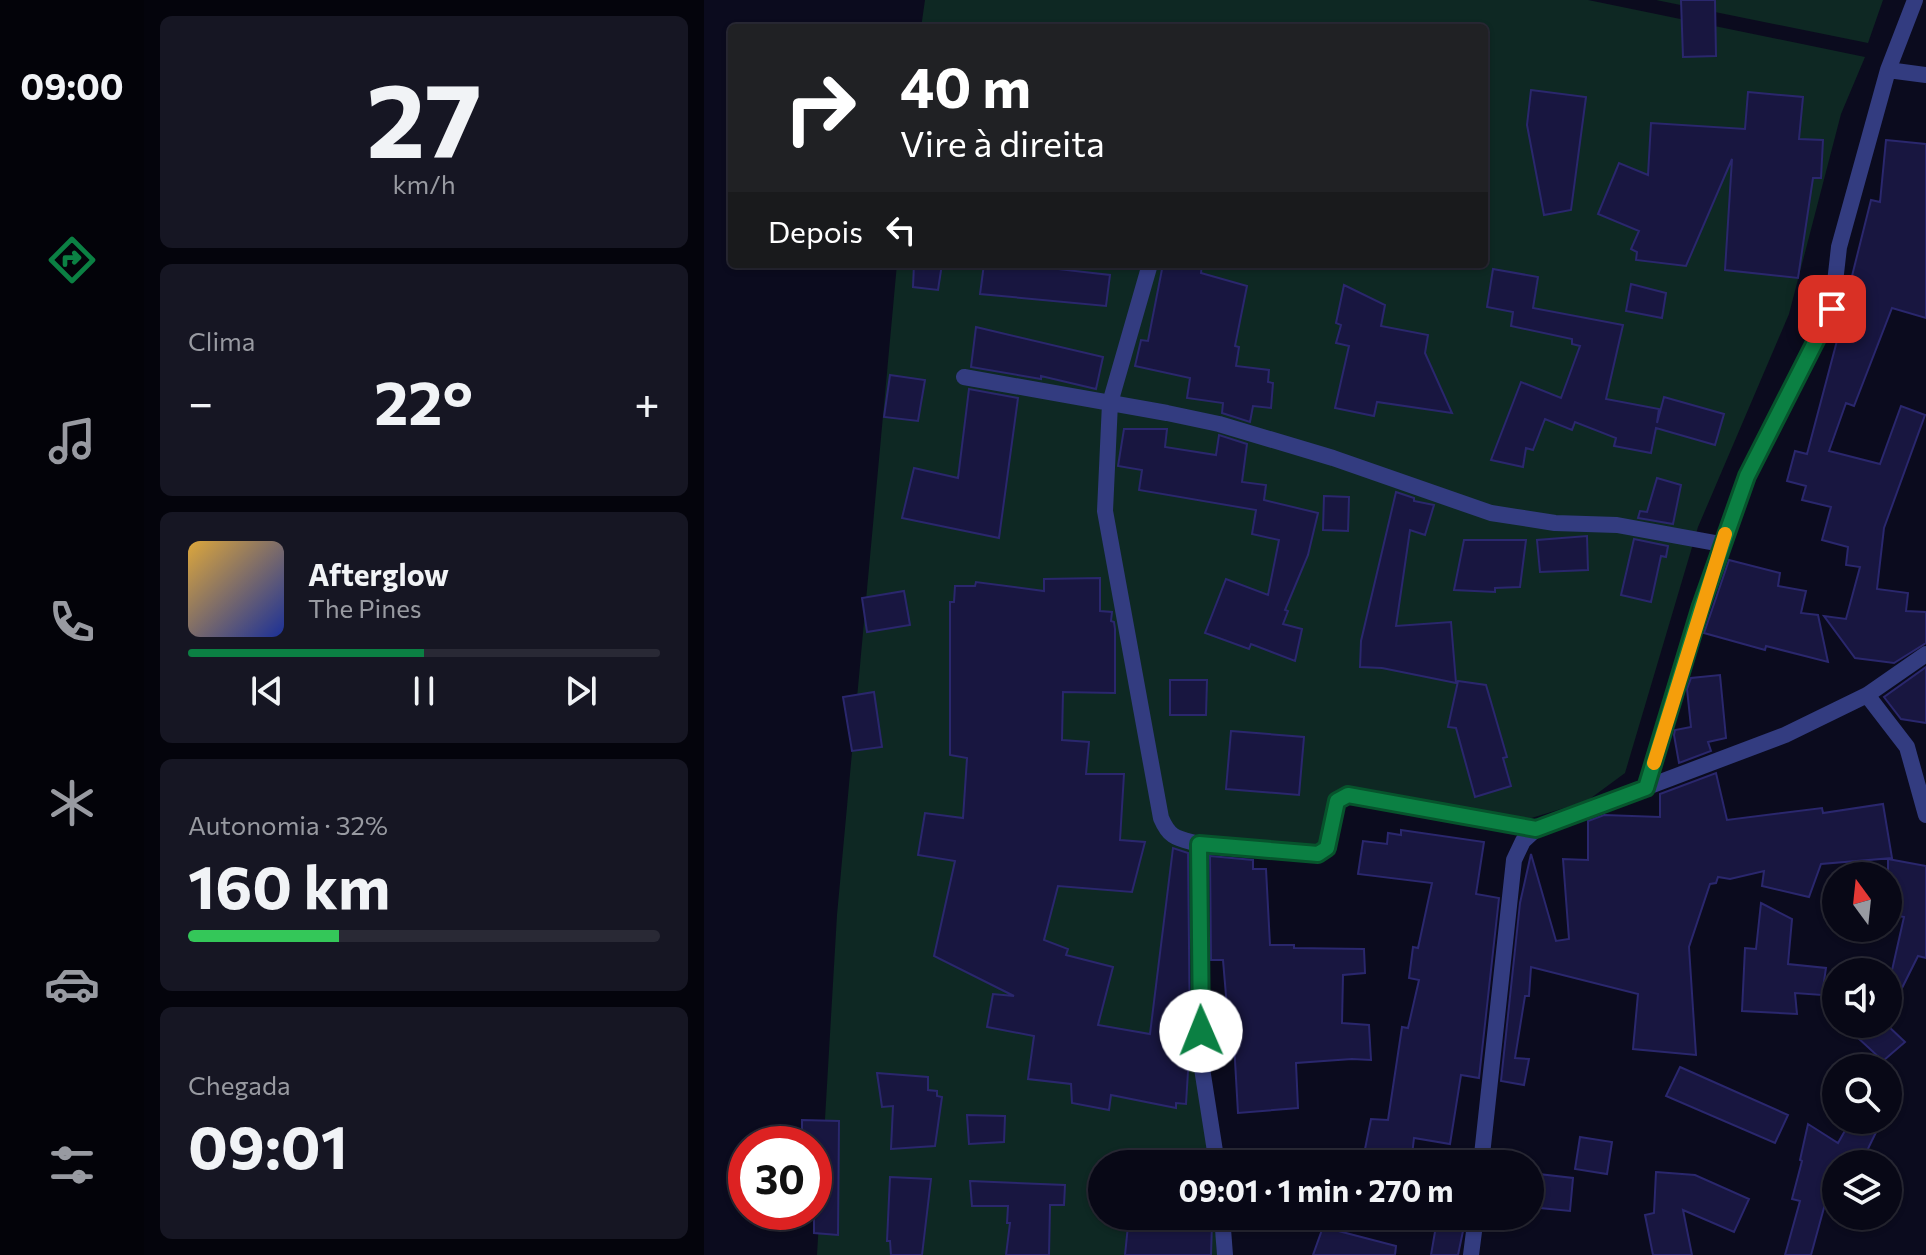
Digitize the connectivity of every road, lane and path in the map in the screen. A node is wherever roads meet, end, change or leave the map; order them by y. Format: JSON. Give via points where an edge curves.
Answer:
{"nodes":[{"id":1,"x":1915,"y":0,"type":"edge"},
{"id":2,"x":1888,"y":70,"type":"junction"},
{"id":3,"x":1926,"y":75,"type":"edge"},
{"id":4,"x":1149,"y":268,"type":"edge"},
{"id":5,"x":964,"y":377,"type":"dead end"},
{"id":6,"x":1110,"y":403,"type":"junction"},
{"id":7,"x":1721,"y":544,"type":"junction"},
{"id":8,"x":1926,"y":654,"type":"edge"},
{"id":9,"x":1867,"y":695,"type":"junction"},
{"id":10,"x":1646,"y":788,"type":"junction"},
{"id":11,"x":1926,"y":815,"type":"edge"},
{"id":12,"x":1536,"y":829,"type":"junction"},
{"id":13,"x":1199,"y":844,"type":"junction"},
{"id":14,"x":1215,"y":1150,"type":"edge"},
{"id":15,"x":1483,"y":1150,"type":"edge"},
{"id":16,"x":1223,"y":1230,"type":"edge"},
{"id":17,"x":1474,"y":1230,"type":"edge"},
{"id":18,"x":1225,"y":1255,"type":"edge"},
{"id":19,"x":1471,"y":1255,"type":"edge"}],
"edges":[{"from":1,"to":2,"type":"street"},
{"from":2,"to":3,"type":"street"},
{"from":2,"to":7,"type":"street","via":[[1839,247],[1832,309],[1747,476]]},
{"from":4,"to":6,"type":"street"},
{"from":5,"to":6,"type":"street"},
{"from":6,"to":7,"type":"street","via":[[1219,424],[1491,513],[1617,525]]},
{"from":6,"to":13,"type":"street","via":[[1105,511],[1161,818],[1174,838]]},
{"from":7,"to":10,"type":"street"},
{"from":8,"to":9,"type":"street"},
{"from":9,"to":10,"type":"street","via":[[1785,735]]},
{"from":9,"to":11,"type":"street","via":[[1907,747]]},
{"from":10,"to":12,"type":"street"},
{"from":12,"to":13,"type":"street","via":[[1348,795],[1337,801],[1327,848],[1318,854]]},
{"from":12,"to":15,"type":"street","via":[[1514,860]]},
{"from":13,"to":14,"type":"street","via":[[1201,1062]]},
{"from":16,"to":18,"type":"street"},
{"from":17,"to":19,"type":"street"}]}
